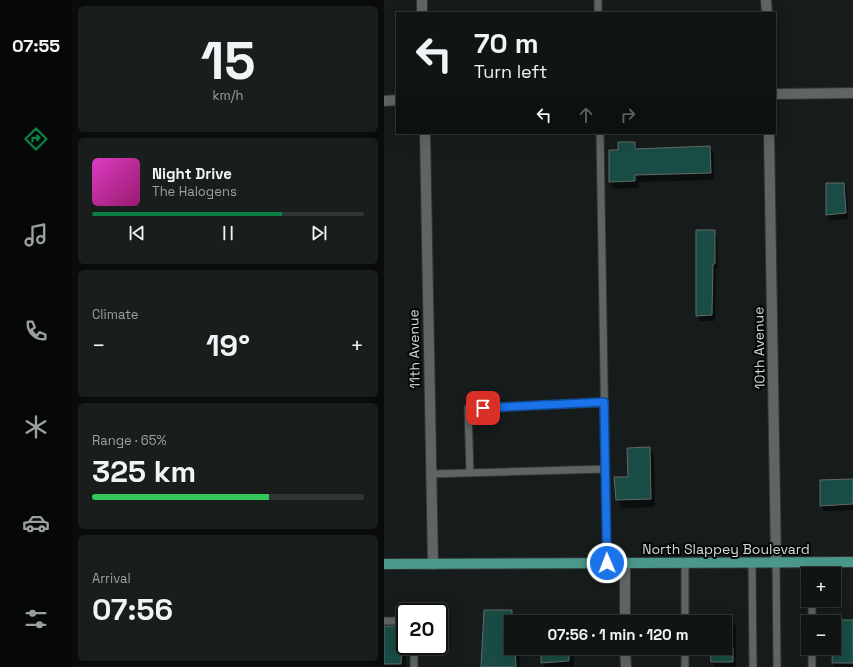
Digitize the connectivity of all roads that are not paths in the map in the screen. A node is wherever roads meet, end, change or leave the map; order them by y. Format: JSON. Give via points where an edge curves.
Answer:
{"nodes":[{"id":1,"x":422,"y":0,"type":"edge"},
{"id":2,"x":598,"y":0,"type":"edge"},
{"id":3,"x":766,"y":0,"type":"edge"},
{"id":4,"x":422,"y":12,"type":"edge"},
{"id":5,"x":598,"y":12,"type":"edge"},
{"id":6,"x":767,"y":12,"type":"edge"},
{"id":7,"x":853,"y":93,"type":"edge"},
{"id":8,"x":776,"y":94,"type":"edge"},
{"id":9,"x":396,"y":100,"type":"edge"},
{"id":10,"x":384,"y":101,"type":"edge"},
{"id":11,"x":425,"y":134,"type":"edge"},
{"id":12,"x":600,"y":134,"type":"edge"},
{"id":13,"x":769,"y":134,"type":"edge"},
{"id":14,"x":604,"y":402,"type":"junction"},
{"id":15,"x":605,"y":469,"type":"junction"},
{"id":16,"x":470,"y":473,"type":"junction"},
{"id":17,"x":431,"y":474,"type":"junction"},
{"id":18,"x":776,"y":562,"type":"junction"},
{"id":19,"x":812,"y":562,"type":"junction"},
{"id":20,"x":853,"y":562,"type":"edge"},
{"id":21,"x":607,"y":563,"type":"junction"},
{"id":22,"x":625,"y":563,"type":"junction"},
{"id":23,"x":685,"y":563,"type":"junction"},
{"id":24,"x":752,"y":563,"type":"junction"},
{"id":25,"x":384,"y":564,"type":"edge"},
{"id":26,"x":433,"y":564,"type":"junction"},
{"id":27,"x":812,"y":567,"type":"edge"},
{"id":28,"x":625,"y":615,"type":"edge"},
{"id":29,"x":685,"y":615,"type":"edge"},
{"id":30,"x":384,"y":621,"type":"edge"},
{"id":31,"x":396,"y":621,"type":"edge"},
{"id":32,"x":414,"y":655,"type":"edge"},
{"id":33,"x":625,"y":655,"type":"edge"},
{"id":34,"x":685,"y":655,"type":"edge"},
{"id":35,"x":812,"y":655,"type":"edge"},
{"id":36,"x":414,"y":667,"type":"edge"},
{"id":37,"x":626,"y":667,"type":"edge"},
{"id":38,"x":685,"y":667,"type":"edge"},
{"id":39,"x":752,"y":667,"type":"edge"},
{"id":40,"x":777,"y":667,"type":"edge"},
{"id":41,"x":812,"y":667,"type":"edge"}],
"edges":[{"from":1,"to":4,"type":"street"},
{"from":2,"to":5,"type":"lane"},
{"from":3,"to":6,"type":"street"},
{"from":7,"to":8,"type":"street"},
{"from":9,"to":10,"type":"street"},
{"from":11,"to":17,"type":"street","name":"11th Avenue"},
{"from":12,"to":14,"type":"lane"},
{"from":13,"to":18,"type":"street","name":"10th Avenue"},
{"from":14,"to":15,"type":"lane"},
{"from":14,"to":16,"type":"lane","via":[[468,408]]},
{"from":15,"to":16,"type":"lane"},
{"from":15,"to":21,"type":"lane"},
{"from":16,"to":17,"type":"lane"},
{"from":17,"to":26,"type":"street","name":"11th Avenue"},
{"from":18,"to":19,"type":"main road","name":"North Slappey Boulevard"},
{"from":18,"to":24,"type":"main road","name":"North Slappey Boulevard"},
{"from":18,"to":40,"type":"lane"},
{"from":19,"to":20,"type":"main road","name":"North Slappey Boulevard"},
{"from":19,"to":27,"type":"lane"},
{"from":21,"to":22,"type":"main road","name":"North Slappey Boulevard"},
{"from":21,"to":26,"type":"main road","name":"North Slappey Boulevard"},
{"from":22,"to":23,"type":"main road","name":"North Slappey Boulevard"},
{"from":22,"to":28,"type":"street"},
{"from":23,"to":24,"type":"main road","name":"North Slappey Boulevard"},
{"from":23,"to":29,"type":"lane"},
{"from":24,"to":39,"type":"lane"},
{"from":25,"to":26,"type":"main road","name":"North Slappey Boulevard"},
{"from":30,"to":31,"type":"lane"},
{"from":32,"to":36,"type":"lane"},
{"from":33,"to":37,"type":"street"},
{"from":34,"to":38,"type":"lane"},
{"from":35,"to":41,"type":"lane"}]}
